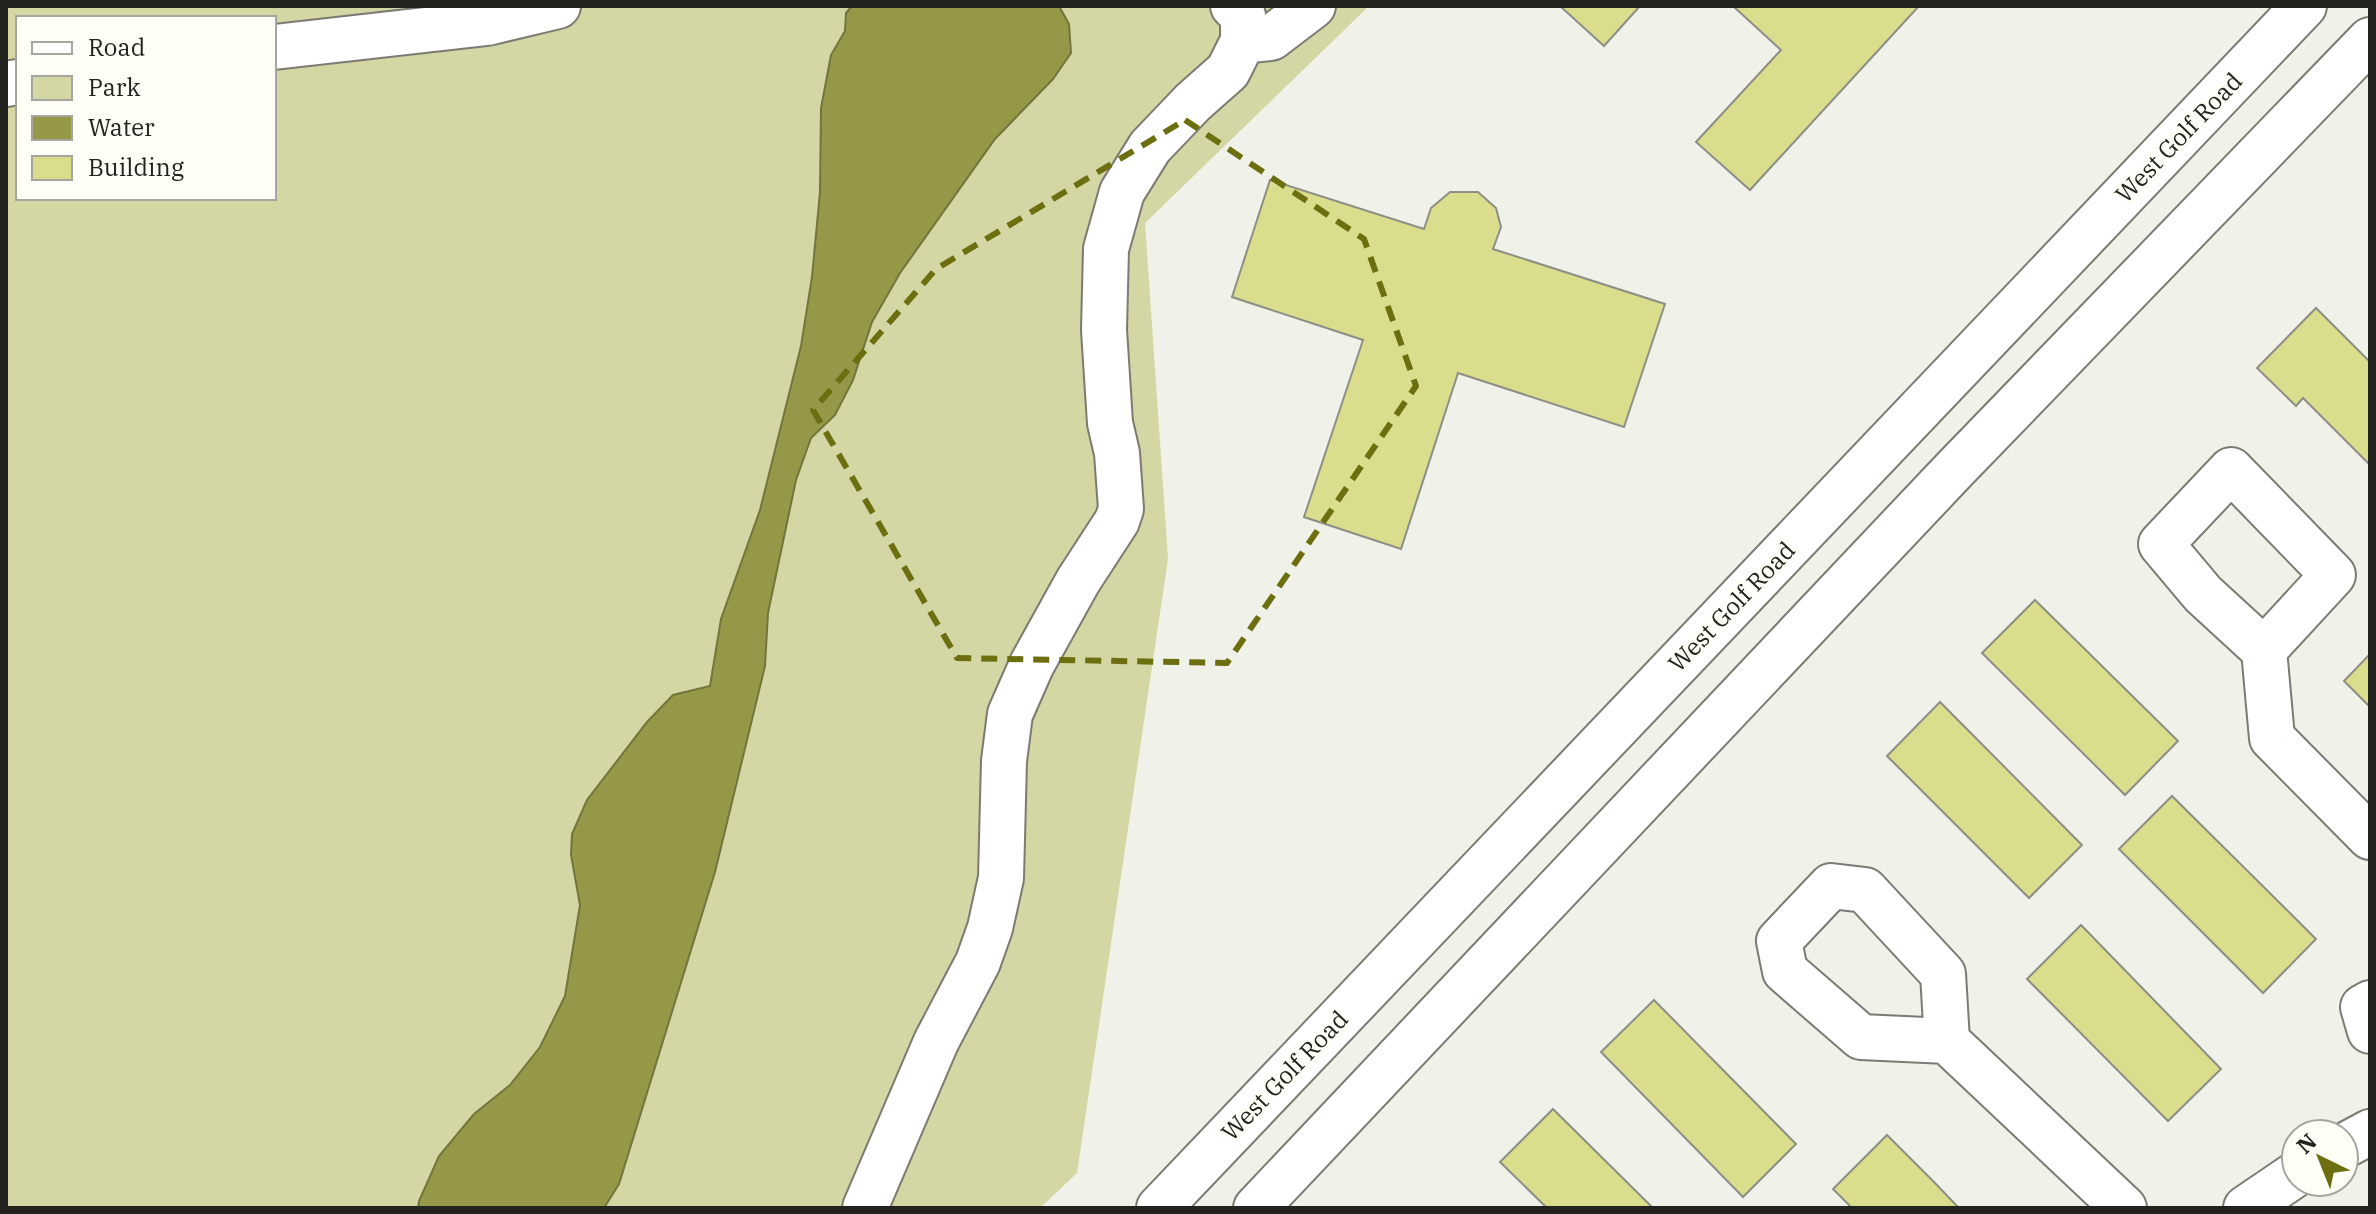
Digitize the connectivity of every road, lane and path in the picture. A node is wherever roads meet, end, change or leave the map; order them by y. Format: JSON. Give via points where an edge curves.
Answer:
{"nodes":[{"id":1,"x":558,"y":6,"type":"edge"},
{"id":2,"x":1313,"y":6,"type":"edge"},
{"id":3,"x":2304,"y":6,"type":"edge"},
{"id":4,"x":1238,"y":24,"type":"edge"},
{"id":5,"x":2370,"y":40,"type":"edge"},
{"id":6,"x":276,"y":47,"type":"edge"},
{"id":7,"x":2264,"y":650,"type":"dead end"},
{"id":8,"x":2370,"y":837,"type":"edge"},
{"id":9,"x":2370,"y":1003,"type":"edge"},
{"id":10,"x":2370,"y":1031,"type":"edge"},
{"id":11,"x":1947,"y":1041,"type":"dead end"},
{"id":12,"x":2280,"y":1185,"type":"edge"},
{"id":13,"x":865,"y":1208,"type":"edge"},
{"id":14,"x":1159,"y":1208,"type":"edge"},
{"id":15,"x":1256,"y":1208,"type":"edge"},
{"id":16,"x":2124,"y":1208,"type":"edge"},
{"id":17,"x":2246,"y":1208,"type":"edge"}],
"edges":[{"from":1,"to":6,"type":"main road","via":[[487,23]]},
{"from":2,"to":4,"type":"main road","via":[[1271,38]]},
{"from":3,"to":14,"type":"main road","name":"West Golf Road"},
{"from":4,"to":13,"type":"main road","via":[[1228,71],[1150,147],[1122,192],[1106,249],[1104,330],[1121,509],[1032,664],[1010,714],[1001,878],[990,928]]},
{"from":5,"to":15,"type":"main road","via":[[1942,482]]},
{"from":7,"to":8,"type":"main road","via":[[2272,738]]},
{"from":9,"to":10,"type":"main road","via":[[2363,1007]]},
{"from":11,"to":16,"type":"main road"},
{"from":12,"to":17,"type":"main road"}]}
